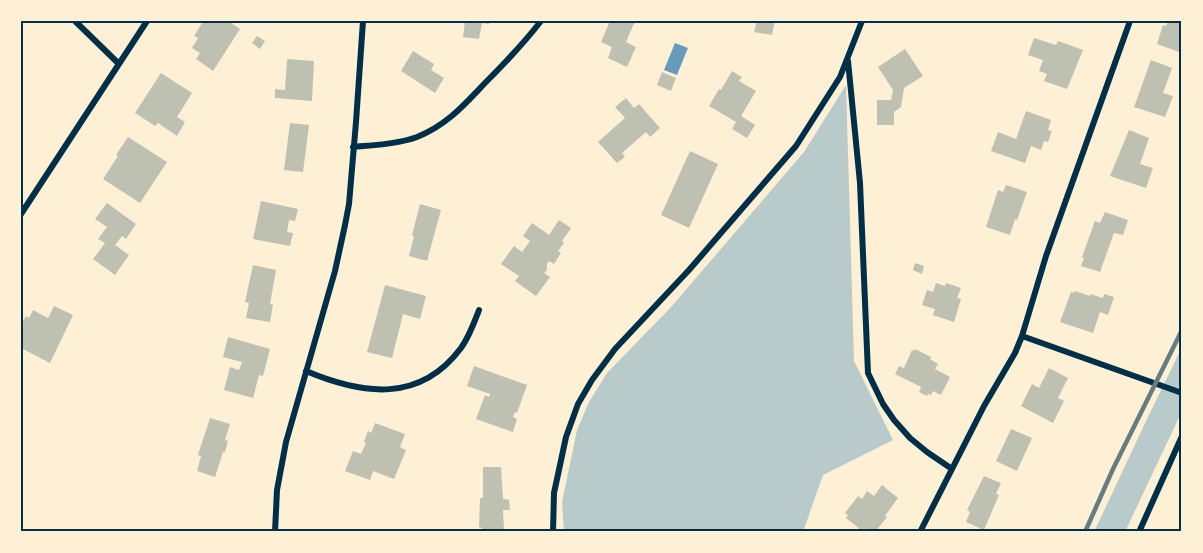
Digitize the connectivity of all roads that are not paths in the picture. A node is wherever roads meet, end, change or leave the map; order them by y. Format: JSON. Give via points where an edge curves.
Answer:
{"nodes":[{"id":1,"x":75,"y":21,"type":"edge"},
{"id":2,"x":147,"y":21,"type":"edge"},
{"id":3,"x":363,"y":21,"type":"edge"},
{"id":4,"x":541,"y":21,"type":"edge"},
{"id":5,"x":862,"y":21,"type":"edge"},
{"id":6,"x":1130,"y":21,"type":"edge"},
{"id":7,"x":847,"y":59,"type":"junction"},
{"id":8,"x":118,"y":63,"type":"junction"},
{"id":9,"x":353,"y":147,"type":"junction"},
{"id":10,"x":21,"y":214,"type":"edge"},
{"id":11,"x":479,"y":310,"type":"dead end"},
{"id":12,"x":1022,"y":336,"type":"junction"},
{"id":13,"x":306,"y":370,"type":"junction"},
{"id":14,"x":1182,"y":393,"type":"edge"},
{"id":15,"x":1182,"y":436,"type":"edge"},
{"id":16,"x":952,"y":470,"type":"junction"},
{"id":17,"x":276,"y":532,"type":"edge"},
{"id":18,"x":553,"y":532,"type":"edge"},
{"id":19,"x":920,"y":532,"type":"edge"},
{"id":20,"x":1139,"y":532,"type":"edge"}],
"edges":[{"from":1,"to":8,"type":"street"},
{"from":2,"to":8,"type":"street"},
{"from":3,"to":9,"type":"street"},
{"from":4,"to":9,"type":"street","via":[[452,117],[414,138]]},
{"from":5,"to":7,"type":"street"},
{"from":6,"to":12,"type":"street","via":[[1046,256]]},
{"from":7,"to":16,"type":"street","via":[[860,183],[868,373],[894,420],[910,438]]},
{"from":7,"to":18,"type":"street","via":[[839,79],[796,146],[615,349],[592,380],[566,437],[554,493]]},
{"from":8,"to":10,"type":"street"},
{"from":9,"to":13,"type":"street","via":[[345,225]]},
{"from":11,"to":13,"type":"street","via":[[461,347],[442,368],[414,385],[381,390],[360,388]]},
{"from":12,"to":14,"type":"street"},
{"from":12,"to":16,"type":"street"},
{"from":13,"to":17,"type":"street","via":[[277,490]]},
{"from":15,"to":20,"type":"street"},
{"from":16,"to":19,"type":"street"}]}
